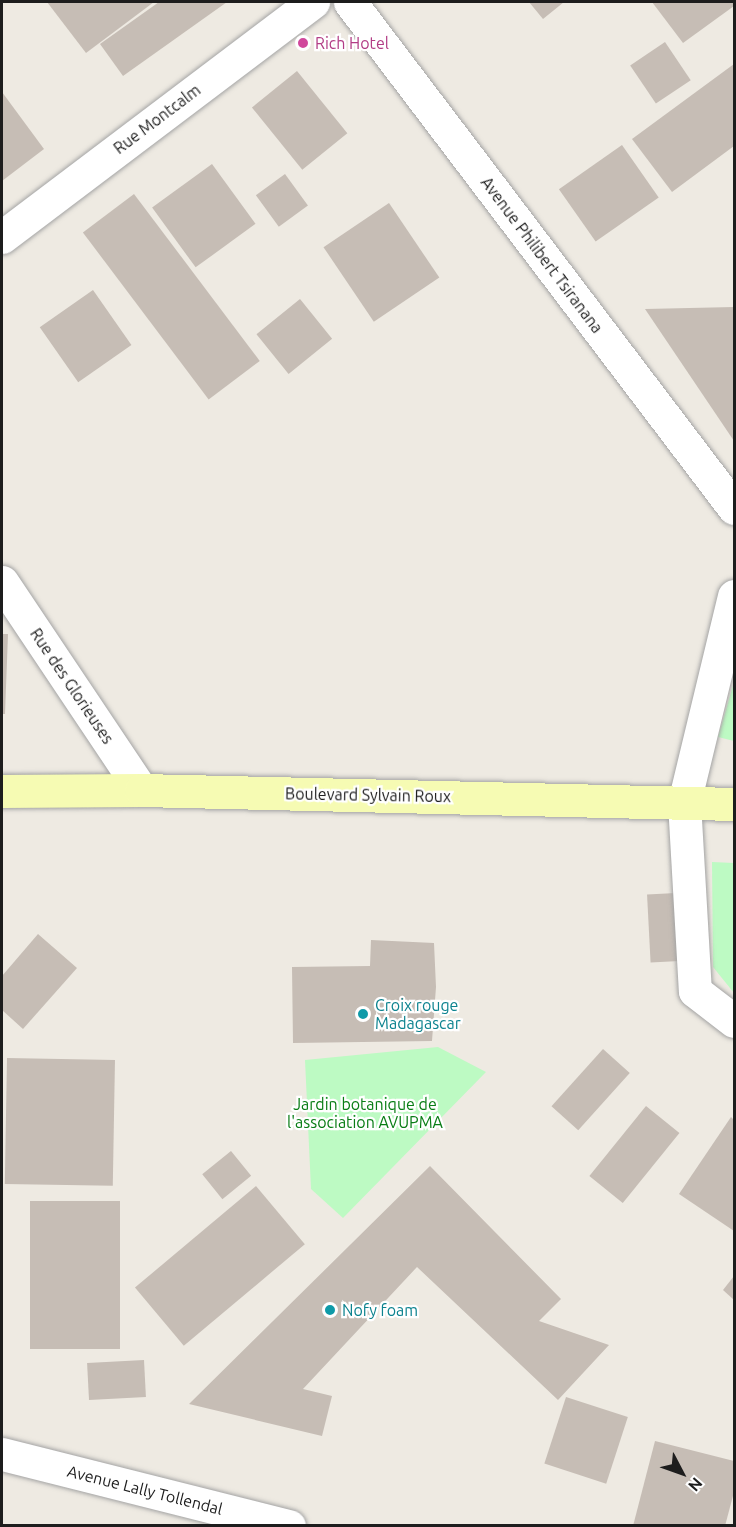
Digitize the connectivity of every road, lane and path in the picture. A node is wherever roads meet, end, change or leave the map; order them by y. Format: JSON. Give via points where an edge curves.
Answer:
{"nodes":[{"id":1,"x":314,"y":2,"type":"edge"},
{"id":2,"x":350,"y":2,"type":"edge"},
{"id":3,"x":2,"y":237,"type":"edge"},
{"id":4,"x":735,"y":508,"type":"edge"},
{"id":5,"x":2,"y":582,"type":"edge"},
{"id":6,"x":735,"y":596,"type":"edge"},
{"id":7,"x":141,"y":790,"type":"junction"},
{"id":8,"x":2,"y":791,"type":"edge"},
{"id":9,"x":684,"y":802,"type":"junction"},
{"id":10,"x":735,"y":804,"type":"edge"},
{"id":11,"x":735,"y":1021,"type":"edge"},
{"id":12,"x":2,"y":1454,"type":"edge"},
{"id":13,"x":289,"y":1526,"type":"edge"}],
"edges":[{"from":1,"to":3,"type":"street","name":"Rue Montcalm"},
{"from":2,"to":4,"type":"street","name":"Avenue Philibert Tsiranana"},
{"from":5,"to":7,"type":"street","name":"Rue des Glorieuses"},
{"from":6,"to":9,"type":"street"},
{"from":7,"to":8,"type":"main road","name":"Boulevard Sylvain Roux"},
{"from":7,"to":9,"type":"main road","name":"Boulevard Sylvain Roux"},
{"from":9,"to":10,"type":"main road","name":"Boulevard Sylvain Roux"},
{"from":9,"to":11,"type":"street","via":[[696,991]]},
{"from":12,"to":13,"type":"street","name":"Avenue Lally Tollendal"}]}
